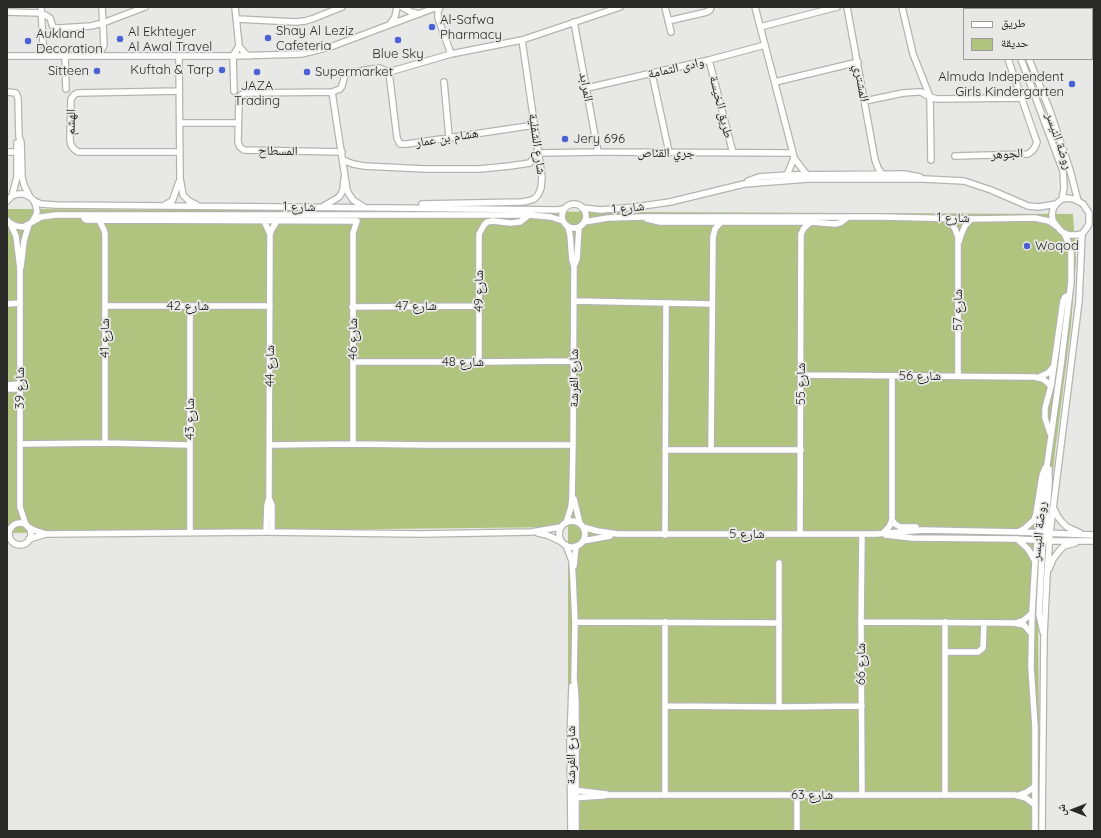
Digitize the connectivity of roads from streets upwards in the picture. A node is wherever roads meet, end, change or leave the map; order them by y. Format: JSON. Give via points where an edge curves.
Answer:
{"nodes":[{"id":1,"x":41,"y":7,"type":"edge"},
{"id":2,"x":102,"y":7,"type":"edge"},
{"id":3,"x":145,"y":7,"type":"edge"},
{"id":4,"x":235,"y":7,"type":"edge"},
{"id":5,"x":342,"y":7,"type":"edge"},
{"id":6,"x":397,"y":7,"type":"edge"},
{"id":7,"x":402,"y":7,"type":"edge"},
{"id":8,"x":439,"y":7,"type":"edge"},
{"id":9,"x":620,"y":7,"type":"edge"},
{"id":10,"x":665,"y":7,"type":"edge"},
{"id":11,"x":711,"y":7,"type":"edge"},
{"id":12,"x":755,"y":7,"type":"edge"},
{"id":13,"x":836,"y":7,"type":"edge"},
{"id":14,"x":847,"y":7,"type":"edge"},
{"id":15,"x":902,"y":7,"type":"edge"},
{"id":16,"x":997,"y":7,"type":"edge"},
{"id":17,"x":1001,"y":8,"type":"edge"},
{"id":18,"x":333,"y":9,"type":"edge"},
{"id":19,"x":7,"y":12,"type":"edge"},
{"id":20,"x":41,"y":14,"type":"junction"},
{"id":21,"x":419,"y":14,"type":"junction"},
{"id":22,"x":237,"y":19,"type":"junction"},
{"id":23,"x":668,"y":21,"type":"junction"},
{"id":24,"x":574,"y":22,"type":"junction"},
{"id":25,"x":103,"y":23,"type":"junction"},
{"id":26,"x":389,"y":25,"type":"junction"},
{"id":27,"x":760,"y":27,"type":"junction"},
{"id":28,"x":671,"y":32,"type":"dead end"},
{"id":29,"x":522,"y":40,"type":"junction"},
{"id":30,"x":43,"y":44,"type":"junction"},
{"id":31,"x":104,"y":45,"type":"junction"},
{"id":32,"x":765,"y":45,"type":"junction"},
{"id":33,"x":239,"y":46,"type":"junction"},
{"id":34,"x":451,"y":54,"type":"junction"},
{"id":35,"x":7,"y":56,"type":"edge"},
{"id":36,"x":36,"y":56,"type":"junction"},
{"id":37,"x":52,"y":56,"type":"junction"},
{"id":38,"x":65,"y":56,"type":"junction"},
{"id":39,"x":97,"y":56,"type":"junction"},
{"id":40,"x":112,"y":56,"type":"junction"},
{"id":41,"x":179,"y":56,"type":"junction"},
{"id":42,"x":233,"y":56,"type":"junction"},
{"id":43,"x":248,"y":56,"type":"junction"},
{"id":44,"x":709,"y":60,"type":"junction"},
{"id":45,"x":1008,"y":60,"type":"edge"},
{"id":46,"x":1021,"y":60,"type":"edge"},
{"id":47,"x":1029,"y":60,"type":"edge"},
{"id":48,"x":858,"y":62,"type":"junction"},
{"id":49,"x":389,"y":72,"type":"junction"},
{"id":50,"x":652,"y":74,"type":"junction"},
{"id":51,"x":444,"y":82,"type":"dead end"},
{"id":52,"x":775,"y":82,"type":"junction"},
{"id":53,"x":587,"y":88,"type":"junction"},
{"id":54,"x":66,"y":89,"type":"dead end"},
{"id":55,"x":179,"y":91,"type":"junction"},
{"id":56,"x":234,"y":91,"type":"dead end"},
{"id":57,"x":7,"y":92,"type":"edge"},
{"id":58,"x":332,"y":92,"type":"junction"},
{"id":59,"x":930,"y":98,"type":"junction"},
{"id":60,"x":1023,"y":98,"type":"junction"},
{"id":61,"x":865,"y":101,"type":"junction"},
{"id":62,"x":180,"y":123,"type":"junction"},
{"id":63,"x":238,"y":123,"type":"junction"},
{"id":64,"x":535,"y":125,"type":"junction"},
{"id":65,"x":20,"y":137,"type":"junction"},
{"id":66,"x":449,"y":137,"type":"junction"},
{"id":67,"x":538,"y":151,"type":"junction"},
{"id":68,"x":7,"y":152,"type":"edge"},
{"id":69,"x":17,"y":152,"type":"junction"},
{"id":70,"x":180,"y":152,"type":"junction"},
{"id":71,"x":342,"y":152,"type":"junction"},
{"id":72,"x":598,"y":152,"type":"junction"},
{"id":73,"x":669,"y":152,"type":"junction"},
{"id":74,"x":733,"y":153,"type":"junction"},
{"id":75,"x":793,"y":156,"type":"junction"},
{"id":76,"x":956,"y":156,"type":"dead end"},
{"id":77,"x":343,"y":160,"type":"junction"},
{"id":78,"x":875,"y":160,"type":"junction"},
{"id":79,"x":931,"y":160,"type":"dead end"},
{"id":80,"x":344,"y":173,"type":"junction"},
{"id":81,"x":867,"y":174,"type":"junction"},
{"id":82,"x":882,"y":174,"type":"junction"},
{"id":83,"x":787,"y":175,"type":"junction"},
{"id":84,"x":807,"y":175,"type":"junction"},
{"id":85,"x":180,"y":178,"type":"junction"},
{"id":86,"x":924,"y":179,"type":"junction"},
{"id":87,"x":744,"y":184,"type":"junction"},
{"id":88,"x":12,"y":196,"type":"junction"},
{"id":89,"x":32,"y":199,"type":"junction"},
{"id":90,"x":1062,"y":199,"type":"junction"},
{"id":91,"x":7,"y":201,"type":"edge"},
{"id":92,"x":1078,"y":201,"type":"junction"},
{"id":93,"x":1056,"y":204,"type":"junction"},
{"id":94,"x":163,"y":206,"type":"junction"},
{"id":95,"x":199,"y":206,"type":"junction"},
{"id":96,"x":320,"y":208,"type":"junction"},
{"id":97,"x":366,"y":208,"type":"junction"},
{"id":98,"x":392,"y":208,"type":"junction"},
{"id":99,"x":582,"y":208,"type":"junction"},
{"id":100,"x":1086,"y":208,"type":"junction"},
{"id":101,"x":564,"y":209,"type":"junction"},
{"id":102,"x":1094,"y":214,"type":"edge"},
{"id":103,"x":84,"y":215,"type":"junction"},
{"id":104,"x":529,"y":215,"type":"junction"},
{"id":105,"x":643,"y":217,"type":"junction"},
{"id":106,"x":848,"y":217,"type":"junction"},
{"id":107,"x":945,"y":218,"type":"junction"},
{"id":108,"x":971,"y":218,"type":"junction"},
{"id":109,"x":99,"y":220,"type":"junction"},
{"id":110,"x":111,"y":220,"type":"junction"},
{"id":111,"x":8,"y":221,"type":"edge"},
{"id":112,"x":264,"y":221,"type":"junction"},
{"id":113,"x":277,"y":221,"type":"junction"},
{"id":114,"x":347,"y":221,"type":"junction"},
{"id":115,"x":357,"y":221,"type":"joint"},
{"id":116,"x":563,"y":221,"type":"junction"},
{"id":117,"x":487,"y":222,"type":"joint"},
{"id":118,"x":584,"y":222,"type":"junction"},
{"id":119,"x":706,"y":222,"type":"junction"},
{"id":120,"x":721,"y":222,"type":"junction"},
{"id":121,"x":811,"y":222,"type":"junction"},
{"id":122,"x":31,"y":223,"type":"junction"},
{"id":123,"x":792,"y":223,"type":"junction"},
{"id":124,"x":1094,"y":225,"type":"edge"},
{"id":125,"x":1056,"y":226,"type":"junction"},
{"id":126,"x":568,"y":227,"type":"junction"},
{"id":127,"x":579,"y":227,"type":"junction"},
{"id":128,"x":1084,"y":232,"type":"junction"},
{"id":129,"x":353,"y":233,"type":"junction"},
{"id":130,"x":1064,"y":233,"type":"junction"},
{"id":131,"x":105,"y":234,"type":"junction"},
{"id":132,"x":270,"y":234,"type":"junction"},
{"id":133,"x":801,"y":234,"type":"junction"},
{"id":134,"x":713,"y":237,"type":"junction"},
{"id":135,"x":958,"y":244,"type":"junction"},
{"id":136,"x":574,"y":266,"type":"junction"},
{"id":137,"x":20,"y":269,"type":"junction"},
{"id":138,"x":1069,"y":294,"type":"junction"},
{"id":139,"x":574,"y":301,"type":"junction"},
{"id":140,"x":7,"y":304,"type":"edge"},
{"id":141,"x":666,"y":304,"type":"junction"},
{"id":142,"x":712,"y":304,"type":"junction"},
{"id":143,"x":20,"y":305,"type":"junction"},
{"id":144,"x":105,"y":306,"type":"junction"},
{"id":145,"x":190,"y":306,"type":"junction"},
{"id":146,"x":270,"y":306,"type":"junction"},
{"id":147,"x":479,"y":306,"type":"junction"},
{"id":148,"x":7,"y":307,"type":"edge"},
{"id":149,"x":352,"y":307,"type":"junction"},
{"id":150,"x":574,"y":361,"type":"junction"},
{"id":151,"x":353,"y":362,"type":"junction"},
{"id":152,"x":479,"y":362,"type":"junction"},
{"id":153,"x":1054,"y":366,"type":"junction"},
{"id":154,"x":801,"y":375,"type":"junction"},
{"id":155,"x":892,"y":376,"type":"junction"},
{"id":156,"x":958,"y":376,"type":"junction"},
{"id":157,"x":1039,"y":377,"type":"junction"},
{"id":158,"x":7,"y":385,"type":"edge"},
{"id":159,"x":1051,"y":386,"type":"junction"},
{"id":160,"x":20,"y":387,"type":"junction"},
{"id":161,"x":7,"y":389,"type":"edge"},
{"id":162,"x":1051,"y":435,"type":"junction"},
{"id":163,"x":105,"y":443,"type":"junction"},
{"id":164,"x":20,"y":444,"type":"junction"},
{"id":165,"x":353,"y":444,"type":"junction"},
{"id":166,"x":190,"y":445,"type":"junction"},
{"id":167,"x":270,"y":445,"type":"junction"},
{"id":168,"x":573,"y":445,"type":"junction"},
{"id":169,"x":665,"y":450,"type":"junction"},
{"id":170,"x":712,"y":450,"type":"junction"},
{"id":171,"x":801,"y":450,"type":"junction"},
{"id":172,"x":1047,"y":465,"type":"junction"},
{"id":173,"x":573,"y":490,"type":"junction"},
{"id":174,"x":20,"y":507,"type":"junction"},
{"id":175,"x":1054,"y":508,"type":"junction"},
{"id":176,"x":892,"y":520,"type":"junction"},
{"id":177,"x":566,"y":522,"type":"junction"},
{"id":178,"x":582,"y":525,"type":"junction"},
{"id":179,"x":27,"y":526,"type":"junction"},
{"id":180,"x":561,"y":527,"type":"junction"},
{"id":181,"x":11,"y":528,"type":"edge"},
{"id":182,"x":923,"y":530,"type":"junction"},
{"id":183,"x":269,"y":532,"type":"junction"},
{"id":184,"x":531,"y":532,"type":"junction"},
{"id":185,"x":1018,"y":532,"type":"junction"},
{"id":186,"x":190,"y":533,"type":"junction"},
{"id":187,"x":883,"y":533,"type":"junction"},
{"id":188,"x":1038,"y":533,"type":"junction"},
{"id":189,"x":1047,"y":533,"type":"junction"},
{"id":190,"x":46,"y":534,"type":"junction"},
{"id":191,"x":618,"y":534,"type":"junction"},
{"id":192,"x":800,"y":534,"type":"junction"},
{"id":193,"x":862,"y":534,"type":"junction"},
{"id":194,"x":876,"y":534,"type":"junction"},
{"id":195,"x":665,"y":535,"type":"junction"},
{"id":196,"x":1094,"y":535,"type":"edge"},
{"id":197,"x":9,"y":538,"type":"edge"},
{"id":198,"x":1086,"y":538,"type":"junction"},
{"id":199,"x":29,"y":539,"type":"junction"},
{"id":200,"x":1016,"y":539,"type":"junction"},
{"id":201,"x":583,"y":541,"type":"junction"},
{"id":202,"x":1043,"y":541,"type":"junction"},
{"id":203,"x":1094,"y":541,"type":"edge"},
{"id":204,"x":564,"y":544,"type":"junction"},
{"id":205,"x":576,"y":546,"type":"junction"},
{"id":206,"x":1035,"y":562,"type":"junction"},
{"id":207,"x":779,"y":563,"type":"dead end"},
{"id":208,"x":1047,"y":575,"type":"junction"},
{"id":209,"x":573,"y":578,"type":"junction"},
{"id":210,"x":1032,"y":613,"type":"junction"},
{"id":211,"x":574,"y":622,"type":"junction"},
{"id":212,"x":665,"y":622,"type":"junction"},
{"id":213,"x":861,"y":622,"type":"junction"},
{"id":214,"x":945,"y":622,"type":"junction"},
{"id":215,"x":779,"y":623,"type":"junction"},
{"id":216,"x":984,"y":623,"type":"junction"},
{"id":217,"x":1014,"y":623,"type":"junction"},
{"id":218,"x":1031,"y":633,"type":"junction"},
{"id":219,"x":1044,"y":636,"type":"junction"},
{"id":220,"x":946,"y":652,"type":"junction"},
{"id":221,"x":665,"y":706,"type":"junction"},
{"id":222,"x":862,"y":706,"type":"junction"},
{"id":223,"x":779,"y":707,"type":"junction"},
{"id":224,"x":1034,"y":787,"type":"junction"},
{"id":225,"x":573,"y":790,"type":"junction"},
{"id":226,"x":608,"y":795,"type":"junction"},
{"id":227,"x":665,"y":795,"type":"junction"},
{"id":228,"x":797,"y":795,"type":"junction"},
{"id":229,"x":862,"y":795,"type":"junction"},
{"id":230,"x":945,"y":795,"type":"junction"},
{"id":231,"x":1015,"y":795,"type":"junction"},
{"id":232,"x":573,"y":798,"type":"junction"},
{"id":233,"x":1034,"y":805,"type":"junction"},
{"id":234,"x":571,"y":831,"type":"edge"},
{"id":235,"x":576,"y":831,"type":"edge"},
{"id":236,"x":797,"y":831,"type":"edge"},
{"id":237,"x":1035,"y":831,"type":"edge"},
{"id":238,"x":1042,"y":831,"type":"edge"}],
"edges":[{"from":1,"to":20,"type":"street"},
{"from":2,"to":25,"type":"street"},
{"from":3,"to":25,"type":"street"},
{"from":4,"to":22,"type":"street"},
{"from":5,"to":18,"type":"street"},
{"from":6,"to":26,"type":"street","via":[[395,17]]},
{"from":7,"to":21,"type":"street"},
{"from":8,"to":21,"type":"street"},
{"from":8,"to":34,"type":"street","via":[[438,18]]},
{"from":9,"to":24,"type":"street"},
{"from":10,"to":23,"type":"street"},
{"from":11,"to":23,"type":"street","via":[[708,12]]},
{"from":12,"to":27,"type":"street"},
{"from":13,"to":27,"type":"street"},
{"from":14,"to":48,"type":"street","name":"المشتري"},
{"from":15,"to":59,"type":"street","via":[[913,54]]},
{"from":16,"to":17,"type":"street"},
{"from":18,"to":22,"type":"street","via":[[312,19],[296,22]]},
{"from":19,"to":20,"type":"street"},
{"from":20,"to":25,"type":"street","via":[[50,18],[53,27],[56,28]]},
{"from":20,"to":30,"type":"street"},
{"from":21,"to":26,"type":"street"},
{"from":22,"to":33,"type":"street"},
{"from":23,"to":28,"type":"street"},
{"from":24,"to":29,"type":"street"},
{"from":24,"to":53,"type":"street","name":"المرابد"},
{"from":25,"to":31,"type":"street"},
{"from":26,"to":43,"type":"street","via":[[310,52]]},
{"from":27,"to":32,"type":"street"},
{"from":29,"to":34,"type":"street"},
{"from":29,"to":64,"type":"street","name":"شارع الشفلية"},
{"from":30,"to":36,"type":"street"},
{"from":30,"to":37,"type":"street"},
{"from":31,"to":39,"type":"street"},
{"from":31,"to":40,"type":"street"},
{"from":32,"to":44,"type":"street","name":"وادى الثمامة"},
{"from":32,"to":52,"type":"street"},
{"from":33,"to":42,"type":"street"},
{"from":33,"to":43,"type":"street"},
{"from":34,"to":49,"type":"street"},
{"from":35,"to":36,"type":"street"},
{"from":36,"to":37,"type":"street"},
{"from":37,"to":38,"type":"street"},
{"from":38,"to":39,"type":"street"},
{"from":38,"to":54,"type":"street"},
{"from":39,"to":40,"type":"street"},
{"from":40,"to":41,"type":"street"},
{"from":41,"to":42,"type":"street"},
{"from":41,"to":55,"type":"street"},
{"from":42,"to":43,"type":"street"},
{"from":42,"to":56,"type":"street"},
{"from":44,"to":50,"type":"street","name":"وادى الثمامة"},
{"from":44,"to":74,"type":"street","name":"طريق الخيسة"},
{"from":45,"to":60,"type":"street","name":"الجوهر"},
{"from":46,"to":90,"type":"street","name":"روضة النيسر","via":[[1063,171]]},
{"from":47,"to":92,"type":"street","name":"روضة النيسر","via":[[1050,111]]},
{"from":48,"to":52,"type":"street"},
{"from":48,"to":61,"type":"street","name":"المشتري"},
{"from":49,"to":58,"type":"street","via":[[379,68],[347,73],[340,89]]},
{"from":49,"to":66,"type":"street","name":"هشام بن عمار","via":[[397,138],[400,144]]},
{"from":50,"to":53,"type":"street","name":"وادى الثمامة"},
{"from":50,"to":73,"type":"street"},
{"from":51,"to":66,"type":"street"},
{"from":52,"to":75,"type":"street"},
{"from":53,"to":72,"type":"street","name":"المرابد"},
{"from":55,"to":62,"type":"street"},
{"from":55,"to":70,"type":"street","name":"الهشم","via":[[78,93],[71,99],[70,140],[78,152]]},
{"from":57,"to":65,"type":"street","via":[[16,93],[18,98]]},
{"from":58,"to":63,"type":"street","name":"المسطاح","via":[[245,93],[239,99]]},
{"from":58,"to":71,"type":"street"},
{"from":59,"to":60,"type":"street"},
{"from":59,"to":61,"type":"street","via":[[918,92]]},
{"from":59,"to":79,"type":"street"},
{"from":60,"to":76,"type":"street","name":"الجوهر","via":[[1037,142],[1032,152]]},
{"from":61,"to":78,"type":"street","name":"المشتري"},
{"from":62,"to":63,"type":"street"},
{"from":62,"to":70,"type":"street"},
{"from":63,"to":71,"type":"street","name":"المسطاح","via":[[238,142],[244,150]]},
{"from":64,"to":66,"type":"street","name":"هشام بن عمار"},
{"from":64,"to":67,"type":"street","name":"شارع الشفلية"},
{"from":65,"to":69,"type":"street"},
{"from":65,"to":89,"type":"street","via":[[22,177]]},
{"from":67,"to":72,"type":"street","name":"جري القنّاص"},
{"from":67,"to":77,"type":"street","via":[[530,163],[479,169],[364,166]]},
{"from":67,"to":98,"type":"street","name":"شارع الشفلية","via":[[542,177],[541,188],[534,199],[402,205]]},
{"from":68,"to":69,"type":"street"},
{"from":69,"to":88,"type":"street","via":[[17,177]]},
{"from":70,"to":85,"type":"street"},
{"from":71,"to":77,"type":"street"},
{"from":72,"to":73,"type":"street","name":"جري القنّاص"},
{"from":73,"to":74,"type":"street","name":"جري القنّاص"},
{"from":74,"to":75,"type":"street","name":"جري القنّاص"},
{"from":75,"to":83,"type":"street"},
{"from":75,"to":84,"type":"street"},
{"from":77,"to":80,"type":"street"},
{"from":78,"to":81,"type":"street"},
{"from":78,"to":82,"type":"street","name":"المشتري"},
{"from":80,"to":96,"type":"street","via":[[342,194]]},
{"from":80,"to":97,"type":"street","via":[[350,197]]},
{"from":81,"to":82,"type":"street","name":"شارع 1"},
{"from":81,"to":84,"type":"street","name":"شارع 1"},
{"from":82,"to":86,"type":"street","name":"شارع 1","via":[[912,175]]},
{"from":83,"to":84,"type":"street","name":"شارع 1"},
{"from":83,"to":87,"type":"street","name":"شارع 1","via":[[759,177]]},
{"from":85,"to":94,"type":"street","via":[[172,201]]},
{"from":85,"to":95,"type":"street","via":[[182,195]]},
{"from":86,"to":87,"type":"street","name":"شارع 1","via":[[808,179]]},
{"from":86,"to":93,"type":"street","name":"شارع 1","via":[[964,181],[1033,207]]},
{"from":87,"to":99,"type":"street","name":"شارع 1","via":[[653,205],[608,210]]},
{"from":88,"to":89,"type":"street","name":"شارع 1","via":[[24,194]]},
{"from":88,"to":91,"type":"street"},
{"from":89,"to":94,"type":"street","name":"شارع 1","via":[[48,205]]},
{"from":89,"to":122,"type":"street","name":"شارع 39","via":[[37,212]]},
{"from":90,"to":92,"type":"street"},
{"from":90,"to":93,"type":"street"},
{"from":92,"to":100,"type":"street"},
{"from":93,"to":125,"type":"street","via":[[1052,215]]},
{"from":94,"to":95,"type":"street","name":"شارع 1"},
{"from":95,"to":96,"type":"street","name":"شارع 1"},
{"from":96,"to":97,"type":"street","name":"شارع 1"},
{"from":97,"to":98,"type":"street","name":"شارع 1"},
{"from":98,"to":101,"type":"street","name":"شارع 1"},
{"from":99,"to":101,"type":"street","via":[[573,204]]},
{"from":99,"to":118,"type":"street"},
{"from":100,"to":102,"type":"street"},
{"from":100,"to":128,"type":"street","via":[[1090,219]]},
{"from":101,"to":116,"type":"street"},
{"from":103,"to":104,"type":"street","name":"شارع 1"},
{"from":103,"to":109,"type":"street","name":"شارع 1","via":[[86,220]]},
{"from":103,"to":122,"type":"street","name":"شارع 1","via":[[47,215]]},
{"from":104,"to":116,"type":"street","name":"شارع 1"},
{"from":104,"to":117,"type":"street","name":"شارع 1","via":[[520,222]]},
{"from":105,"to":106,"type":"street","name":"شارع 1"},
{"from":105,"to":118,"type":"street","name":"شارع 1"},
{"from":105,"to":119,"type":"street","name":"شارع 1","via":[[660,222]]},
{"from":106,"to":107,"type":"street","name":"شارع 1"},
{"from":106,"to":121,"type":"street","name":"شارع 1","via":[[835,224]]},
{"from":107,"to":108,"type":"street","name":"شارع 1"},
{"from":107,"to":135,"type":"street","name":"شارع 57","via":[[955,229]]},
{"from":108,"to":125,"type":"street","name":"شارع 1","via":[[1035,218]]},
{"from":108,"to":135,"type":"street","name":"شارع 57"},
{"from":109,"to":110,"type":"street","name":"شارع 1"},
{"from":109,"to":131,"type":"street","name":"شارع 41"},
{"from":110,"to":112,"type":"street","name":"شارع 1"},
{"from":110,"to":131,"type":"street","name":"شارع 41"},
{"from":111,"to":122,"type":"street","via":[[23,227]]},
{"from":111,"to":137,"type":"street","name":"شارع 39","via":[[16,236]]},
{"from":112,"to":113,"type":"street","name":"شارع 1"},
{"from":112,"to":132,"type":"street","name":"شارع 44"},
{"from":113,"to":114,"type":"street","name":"شارع 1"},
{"from":113,"to":132,"type":"street","name":"شارع 44"},
{"from":114,"to":115,"type":"street","name":"شارع 1"},
{"from":114,"to":129,"type":"street","name":"شارع 46"},
{"from":115,"to":129,"type":"street","name":"شارع 46"},
{"from":116,"to":126,"type":"street"},
{"from":117,"to":147,"type":"street","name":"شارع 49","via":[[480,231],[479,238]]},
{"from":118,"to":127,"type":"street"},
{"from":119,"to":120,"type":"street","name":"شارع 1"},
{"from":119,"to":134,"type":"street"},
{"from":120,"to":123,"type":"street","name":"شارع 1"},
{"from":120,"to":134,"type":"street"},
{"from":121,"to":123,"type":"street","name":"شارع 1"},
{"from":121,"to":133,"type":"street"},
{"from":122,"to":137,"type":"street","name":"شارع 39","via":[[24,241]]},
{"from":123,"to":133,"type":"street"},
{"from":124,"to":128,"type":"street"},
{"from":125,"to":130,"type":"street"},
{"from":126,"to":127,"type":"street"},
{"from":126,"to":136,"type":"street","name":"شارع الفرشة"},
{"from":127,"to":136,"type":"street","name":"شارع الفرشة"},
{"from":128,"to":130,"type":"street","via":[[1076,236]]},
{"from":128,"to":175,"type":"street","name":"روضة النيسر","via":[[1080,301]]},
{"from":129,"to":149,"type":"street","name":"شارع 46"},
{"from":130,"to":138,"type":"street","name":"روضة النيسر","via":[[1071,252]]},
{"from":131,"to":144,"type":"street","name":"شارع 41"},
{"from":132,"to":146,"type":"street","name":"شارع 44"},
{"from":133,"to":154,"type":"street","name":"شارع 55"},
{"from":134,"to":142,"type":"street"},
{"from":135,"to":156,"type":"street","name":"شارع 57"},
{"from":136,"to":139,"type":"street","name":"شارع الفرشة"},
{"from":137,"to":143,"type":"street","name":"شارع 39"},
{"from":138,"to":153,"type":"street","via":[[1063,301]]},
{"from":138,"to":162,"type":"street","name":"روضة النيسر"},
{"from":139,"to":141,"type":"street"},
{"from":139,"to":150,"type":"street","name":"شارع الفرشة"},
{"from":140,"to":143,"type":"street"},
{"from":141,"to":142,"type":"street"},
{"from":141,"to":169,"type":"street"},
{"from":142,"to":170,"type":"street"},
{"from":143,"to":148,"type":"street"},
{"from":143,"to":160,"type":"street","name":"شارع 39"},
{"from":144,"to":145,"type":"street","name":"شارع 42"},
{"from":144,"to":163,"type":"street","name":"شارع 41"},
{"from":145,"to":146,"type":"street","name":"شارع 42"},
{"from":145,"to":166,"type":"street","name":"شارع 43"},
{"from":146,"to":167,"type":"street","name":"شارع 44"},
{"from":147,"to":149,"type":"street","name":"شارع 47"},
{"from":147,"to":152,"type":"street","name":"شارع 49"},
{"from":149,"to":151,"type":"street","name":"شارع 46"},
{"from":150,"to":152,"type":"street","name":"شارع 48"},
{"from":150,"to":168,"type":"street","name":"شارع الفرشة"},
{"from":151,"to":152,"type":"street","name":"شارع 48"},
{"from":151,"to":165,"type":"street","name":"شارع 46"},
{"from":153,"to":157,"type":"street","via":[[1048,373]]},
{"from":153,"to":159,"type":"street"},
{"from":154,"to":155,"type":"street","name":"شارع 56"},
{"from":154,"to":171,"type":"street","name":"شارع 55"},
{"from":155,"to":156,"type":"street","name":"شارع 56"},
{"from":155,"to":176,"type":"street"},
{"from":156,"to":157,"type":"street","name":"شارع 56"},
{"from":157,"to":159,"type":"street"},
{"from":158,"to":160,"type":"street"},
{"from":159,"to":162,"type":"street","via":[[1045,413]]},
{"from":160,"to":161,"type":"street"},
{"from":160,"to":164,"type":"street","name":"شارع 39"},
{"from":162,"to":172,"type":"street","name":"روضة النيسر"},
{"from":163,"to":164,"type":"street"},
{"from":163,"to":166,"type":"street"},
{"from":164,"to":174,"type":"street","name":"شارع 39"},
{"from":165,"to":167,"type":"street"},
{"from":165,"to":168,"type":"street"},
{"from":166,"to":186,"type":"street","name":"شارع 43"},
{"from":167,"to":183,"type":"street","name":"شارع 44","via":[[270,498],[267,505]]},
{"from":168,"to":173,"type":"street","name":"شارع الفرشة"},
{"from":169,"to":170,"type":"street"},
{"from":169,"to":195,"type":"street"},
{"from":170,"to":171,"type":"street"},
{"from":171,"to":192,"type":"street","name":"شارع 55"},
{"from":172,"to":185,"type":"street","via":[[1042,476],[1034,520]]},
{"from":172,"to":188,"type":"street","name":"روضة النيسر"},
{"from":172,"to":189,"type":"street","via":[[1050,480]]},
{"from":173,"to":177,"type":"street","name":"شارع الفرشة"},
{"from":173,"to":178,"type":"street","name":"شارع الفرشة"},
{"from":174,"to":179,"type":"street","name":"شارع 39"},
{"from":174,"to":181,"type":"street","name":"شارع 39"},
{"from":175,"to":189,"type":"street","name":"روضة النيسر"},
{"from":175,"to":198,"type":"street","via":[[1067,527]]},
{"from":176,"to":182,"type":"street","via":[[900,527],[917,527]]},
{"from":176,"to":187,"type":"street"},
{"from":177,"to":178,"type":"street","via":[[573,521]]},
{"from":177,"to":180,"type":"street"},
{"from":178,"to":191,"type":"street","name":"شارع 5","via":[[597,531]]},
{"from":178,"to":201,"type":"street","via":[[585,534]]},
{"from":179,"to":181,"type":"street","via":[[20,524]]},
{"from":179,"to":190,"type":"street"},
{"from":179,"to":199,"type":"street","via":[[30,532]]},
{"from":180,"to":184,"type":"street"},
{"from":180,"to":204,"type":"street","via":[[560,535]]},
{"from":181,"to":197,"type":"street"},
{"from":182,"to":185,"type":"street"},
{"from":182,"to":187,"type":"street"},
{"from":183,"to":184,"type":"street"},
{"from":183,"to":186,"type":"street"},
{"from":184,"to":204,"type":"street","via":[[548,535]]},
{"from":185,"to":188,"type":"street"},
{"from":186,"to":190,"type":"street"},
{"from":187,"to":194,"type":"street"},
{"from":188,"to":189,"type":"street"},
{"from":188,"to":202,"type":"street","name":"روضة النيسر"},
{"from":189,"to":198,"type":"street"},
{"from":189,"to":202,"type":"street","name":"روضة النيسر"},
{"from":190,"to":199,"type":"street"},
{"from":191,"to":195,"type":"street","name":"شارع 5"},
{"from":191,"to":201,"type":"street","name":"شارع 5"},
{"from":192,"to":193,"type":"street","name":"شارع 5"},
{"from":192,"to":195,"type":"street","name":"شارع 5"},
{"from":193,"to":194,"type":"street","name":"شارع 5"},
{"from":193,"to":213,"type":"street","name":"شارع 66"},
{"from":194,"to":200,"type":"street","via":[[912,538]]},
{"from":196,"to":198,"type":"street"},
{"from":197,"to":199,"type":"street","via":[[19,545],[25,544]]},
{"from":198,"to":202,"type":"street"},
{"from":198,"to":203,"type":"street"},
{"from":198,"to":208,"type":"street","via":[[1060,550],[1053,559]]},
{"from":200,"to":202,"type":"street"},
{"from":200,"to":206,"type":"street","via":[[1028,549]]},
{"from":201,"to":205,"type":"street"},
{"from":202,"to":206,"type":"street","name":"روضة النيسر"},
{"from":202,"to":208,"type":"street","name":"روضة النيسر"},
{"from":202,"to":219,"type":"street","via":[[1039,614]]},
{"from":204,"to":205,"type":"street"},
{"from":204,"to":209,"type":"street","name":"شارع الفرشة","via":[[572,561]]},
{"from":205,"to":209,"type":"street","name":"شارع الفرشة"},
{"from":206,"to":210,"type":"street","name":"روضة النيسر"},
{"from":207,"to":215,"type":"street"},
{"from":208,"to":219,"type":"street","name":"روضة النيسر"},
{"from":209,"to":211,"type":"street","name":"شارع الفرشة"},
{"from":210,"to":217,"type":"street","via":[[1024,620]]},
{"from":210,"to":218,"type":"street","name":"روضة النيسر"},
{"from":211,"to":212,"type":"street"},
{"from":211,"to":225,"type":"street","name":"شارع الفرشة","via":[[574,680],[570,733]]},
{"from":212,"to":215,"type":"street"},
{"from":212,"to":221,"type":"street"},
{"from":213,"to":214,"type":"street"},
{"from":213,"to":222,"type":"street","name":"شارع 66"},
{"from":214,"to":216,"type":"street"},
{"from":214,"to":220,"type":"street"},
{"from":215,"to":223,"type":"street"},
{"from":216,"to":217,"type":"street"},
{"from":216,"to":220,"type":"street","via":[[982,648],[978,652]]},
{"from":217,"to":218,"type":"street","via":[[1024,626]]},
{"from":218,"to":224,"type":"street","name":"روضة النيسر","via":[[1035,727]]},
{"from":219,"to":238,"type":"street","name":"روضة النيسر"},
{"from":220,"to":230,"type":"street"},
{"from":221,"to":223,"type":"street"},
{"from":221,"to":227,"type":"street"},
{"from":222,"to":223,"type":"street"},
{"from":222,"to":229,"type":"street","name":"شارع 66"},
{"from":224,"to":231,"type":"street","name":"شارع 63","via":[[1025,794]]},
{"from":224,"to":233,"type":"street","name":"روضة النيسر"},
{"from":225,"to":226,"type":"street","name":"شارع 63"},
{"from":225,"to":232,"type":"street","name":"شارع الفرشة"},
{"from":226,"to":227,"type":"street","name":"شارع 63"},
{"from":226,"to":232,"type":"street","name":"شارع 63"},
{"from":227,"to":228,"type":"street","name":"شارع 63"},
{"from":228,"to":229,"type":"street","name":"شارع 63"},
{"from":228,"to":236,"type":"street"},
{"from":229,"to":230,"type":"street","name":"شارع 63"},
{"from":230,"to":231,"type":"street","name":"شارع 63"},
{"from":231,"to":233,"type":"street","name":"شارع 63","via":[[1026,798]]},
{"from":232,"to":234,"type":"street","name":"شارع الفرشة"},
{"from":232,"to":235,"type":"street","name":"شارع الفرشة"},
{"from":233,"to":237,"type":"street","name":"روضة النيسر"}]}
